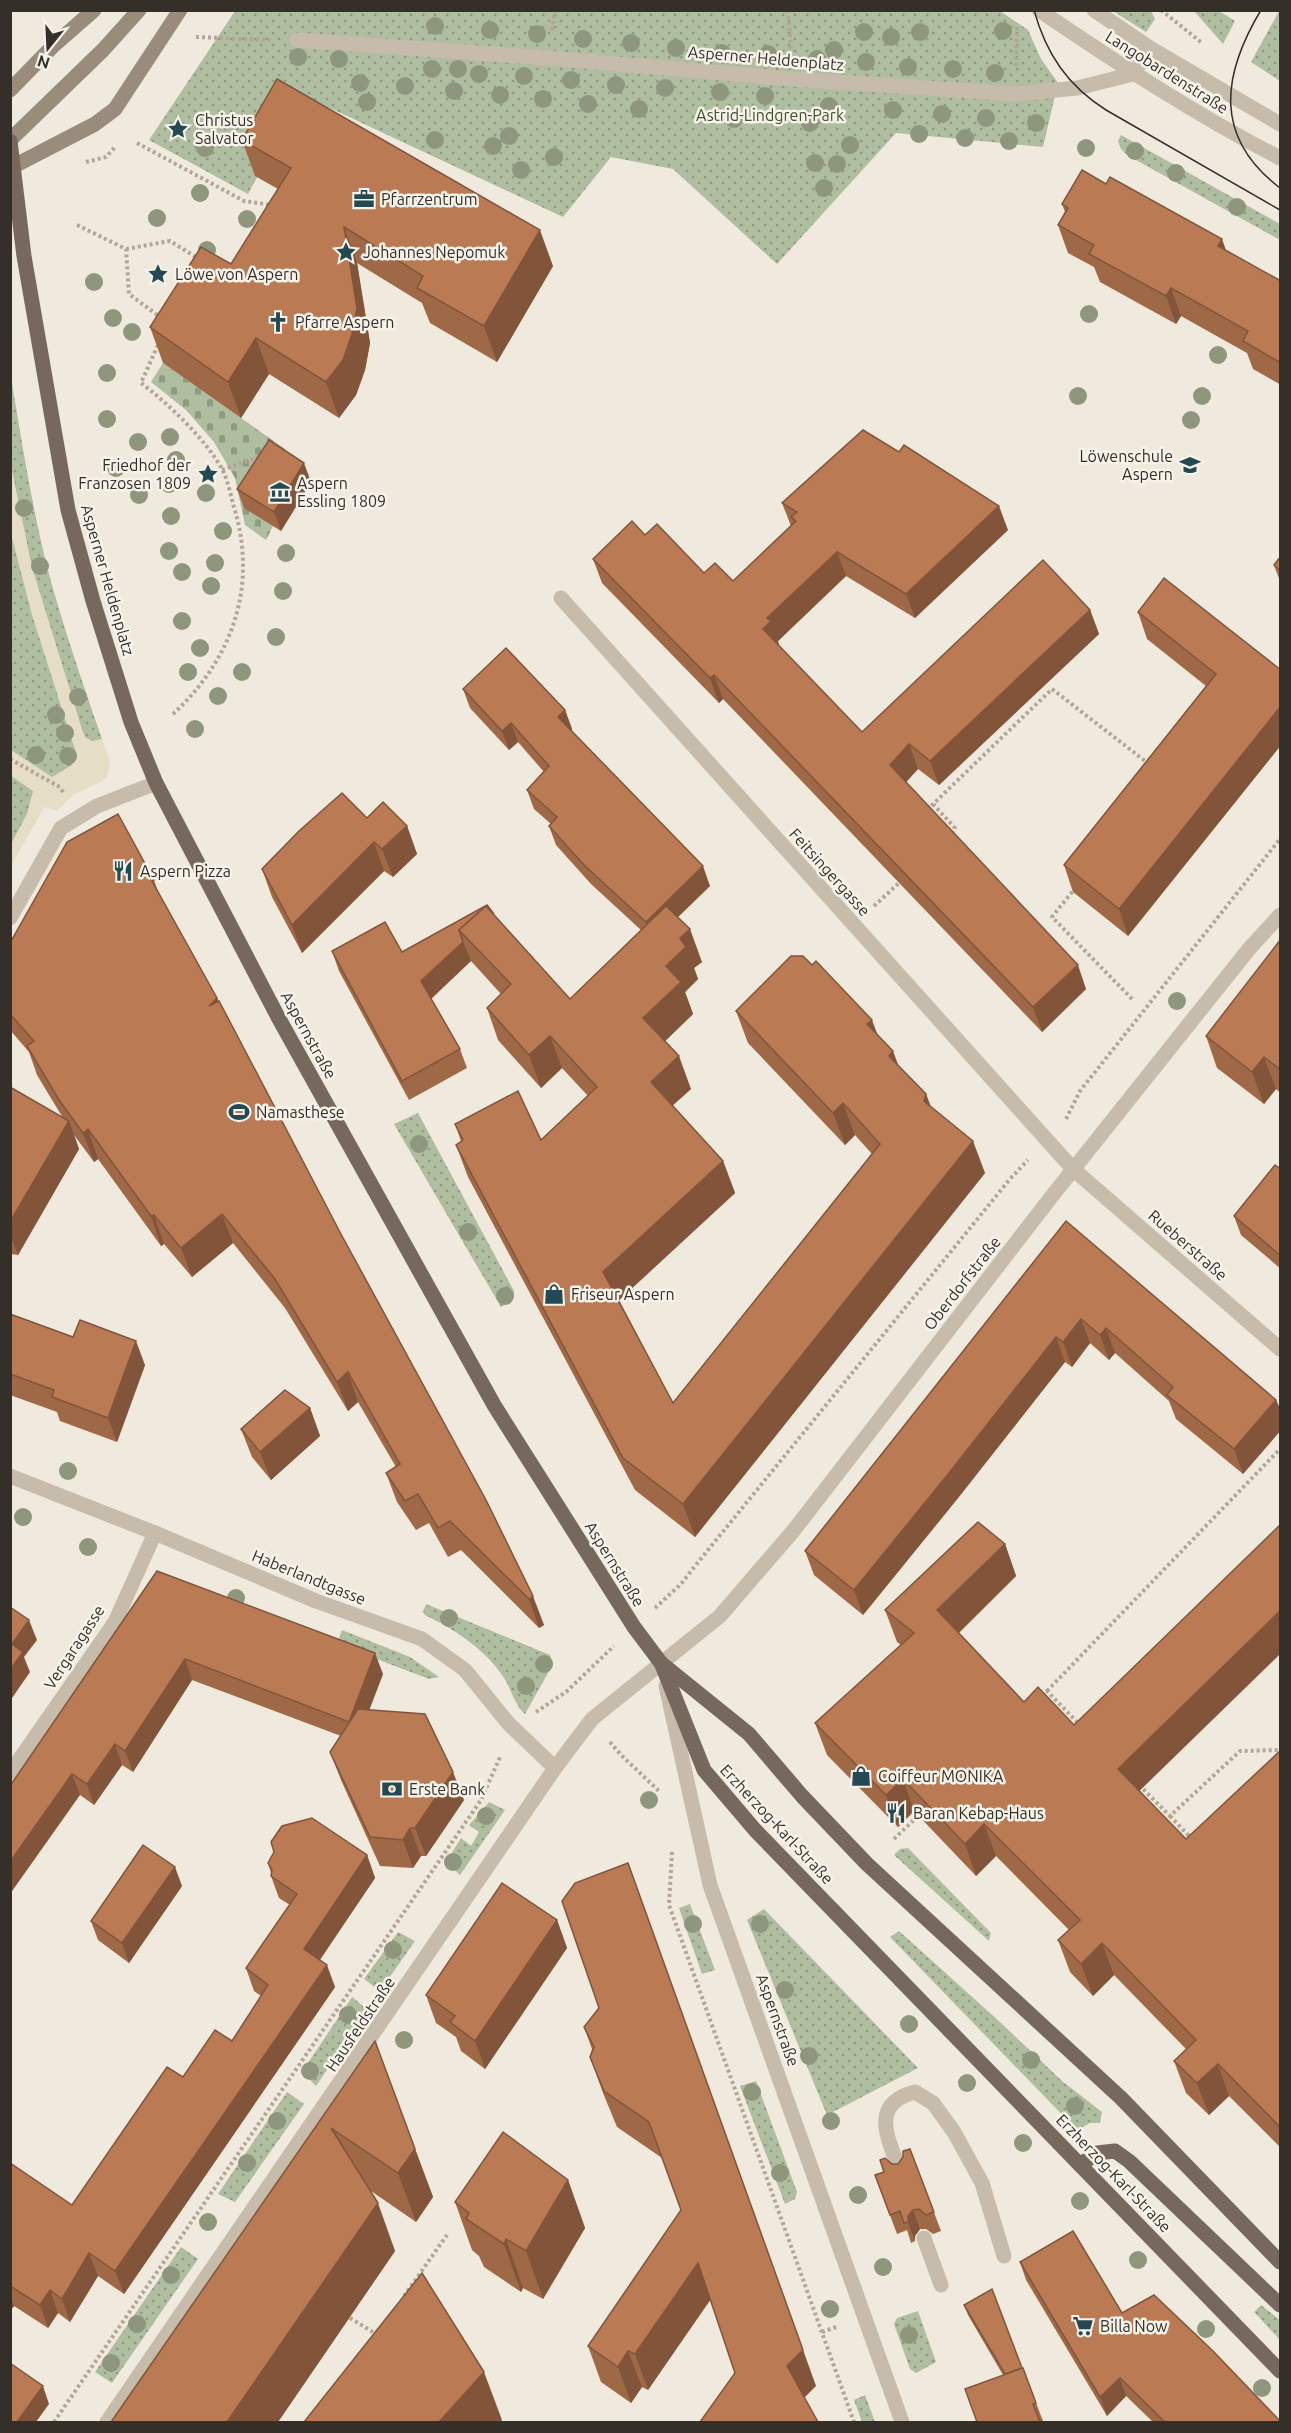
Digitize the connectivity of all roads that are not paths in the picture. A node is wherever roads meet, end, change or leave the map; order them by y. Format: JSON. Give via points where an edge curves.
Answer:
{"nodes":[{"id":1,"x":94,"y":10,"type":"edge"},
{"id":2,"x":139,"y":10,"type":"edge"},
{"id":3,"x":180,"y":10,"type":"edge"},
{"id":4,"x":1039,"y":10,"type":"edge"},
{"id":5,"x":1094,"y":10,"type":"edge"},
{"id":6,"x":297,"y":40,"type":"road end"},
{"id":7,"x":1150,"y":48,"type":"junction"},
{"id":8,"x":1133,"y":74,"type":"junction"},
{"id":9,"x":10,"y":90,"type":"edge"},
{"id":10,"x":1281,"y":124,"type":"edge"},
{"id":11,"x":10,"y":140,"type":"edge"},
{"id":12,"x":1281,"y":158,"type":"edge"},
{"id":13,"x":14,"y":166,"type":"junction"},
{"id":14,"x":561,"y":598,"type":"dead end"},
{"id":15,"x":156,"y":783,"type":"junction"},
{"id":16,"x":1281,"y":915,"type":"edge"},
{"id":17,"x":10,"y":918,"type":"edge"},
{"id":18,"x":1073,"y":1169,"type":"junction"},
{"id":19,"x":1281,"y":1349,"type":"edge"},
{"id":20,"x":10,"y":1476,"type":"edge"},
{"id":21,"x":155,"y":1533,"type":"junction"},
{"id":22,"x":661,"y":1663,"type":"junction"},
{"id":23,"x":555,"y":1768,"type":"junction"},
{"id":24,"x":10,"y":1773,"type":"edge"},
{"id":25,"x":1080,"y":2165,"type":"junction"},
{"id":26,"x":901,"y":2174,"type":"edge"},
{"id":27,"x":924,"y":2238,"type":"dead end"},
{"id":28,"x":1004,"y":2256,"type":"dead end"},
{"id":29,"x":1281,"y":2262,"type":"edge"},
{"id":30,"x":941,"y":2285,"type":"dead end"},
{"id":31,"x":1281,"y":2305,"type":"edge"},
{"id":32,"x":1281,"y":2371,"type":"edge"},
{"id":33,"x":108,"y":2422,"type":"edge"},
{"id":34,"x":903,"y":2422,"type":"edge"}],
"edges":[{"from":1,"to":9,"type":"main road"},
{"from":2,"to":11,"type":"main road","name":"Asperner Heldenplatz"},
{"from":3,"to":13,"type":"main road","via":[[115,109],[95,124]]},
{"from":4,"to":8,"type":"street","name":"Langobardenstraße"},
{"from":5,"to":7,"type":"street"},
{"from":6,"to":8,"type":"street","name":"Asperner Heldenplatz","via":[[1016,94],[1077,88]]},
{"from":7,"to":8,"type":"street"},
{"from":7,"to":10,"type":"street","name":"Langobardenstraße"},
{"from":8,"to":12,"type":"street","name":"Langobardenstraße"},
{"from":11,"to":13,"type":"main road","name":"Asperner Heldenplatz"},
{"from":13,"to":15,"type":"main road","name":"Asperner Heldenplatz","via":[[24,256],[69,510],[131,722]]},
{"from":14,"to":18,"type":"street","name":"Feitsingergasse"},
{"from":15,"to":17,"type":"street","via":[[97,806],[61,828]]},
{"from":15,"to":22,"type":"main road","name":"Aspernstraße","via":[[278,1017],[494,1406],[634,1627]]},
{"from":16,"to":18,"type":"street","name":"Oberdorfstraße","via":[[1249,949]]},
{"from":18,"to":19,"type":"street","name":"Rueberstraße"},
{"from":18,"to":22,"type":"street","name":"Oberdorfstraße","via":[[794,1530],[720,1616]]},
{"from":20,"to":21,"type":"street","name":"Haberlandtgasse"},
{"from":21,"to":23,"type":"street","name":"Haberlandtgasse","via":[[315,1601],[422,1639],[465,1670],[508,1723]]},
{"from":21,"to":24,"type":"street","name":"Vergaragasse","via":[[115,1622]]},
{"from":22,"to":23,"type":"street","name":"Hausfeldstraße","via":[[592,1719]]},
{"from":22,"to":25,"type":"main road","name":"Erzherzog-Karl-Straße","via":[[704,1770],[754,1830]]},
{"from":22,"to":29,"type":"main road","via":[[749,1734],[867,1864],[1121,2097]]},
{"from":22,"to":34,"type":"street","name":"Aspernstraße","via":[[710,1885]]},
{"from":23,"to":33,"type":"street","name":"Hausfeldstraße"},
{"from":25,"to":31,"type":"main road","via":[[1097,2153],[1115,2151]]},
{"from":25,"to":32,"type":"main road","name":"Erzherzog-Karl-Straße"},
{"from":26,"to":28,"type":"street","via":[[885,2117],[900,2096],[915,2092],[933,2103],[982,2183]]},
{"from":27,"to":30,"type":"street"}]}
